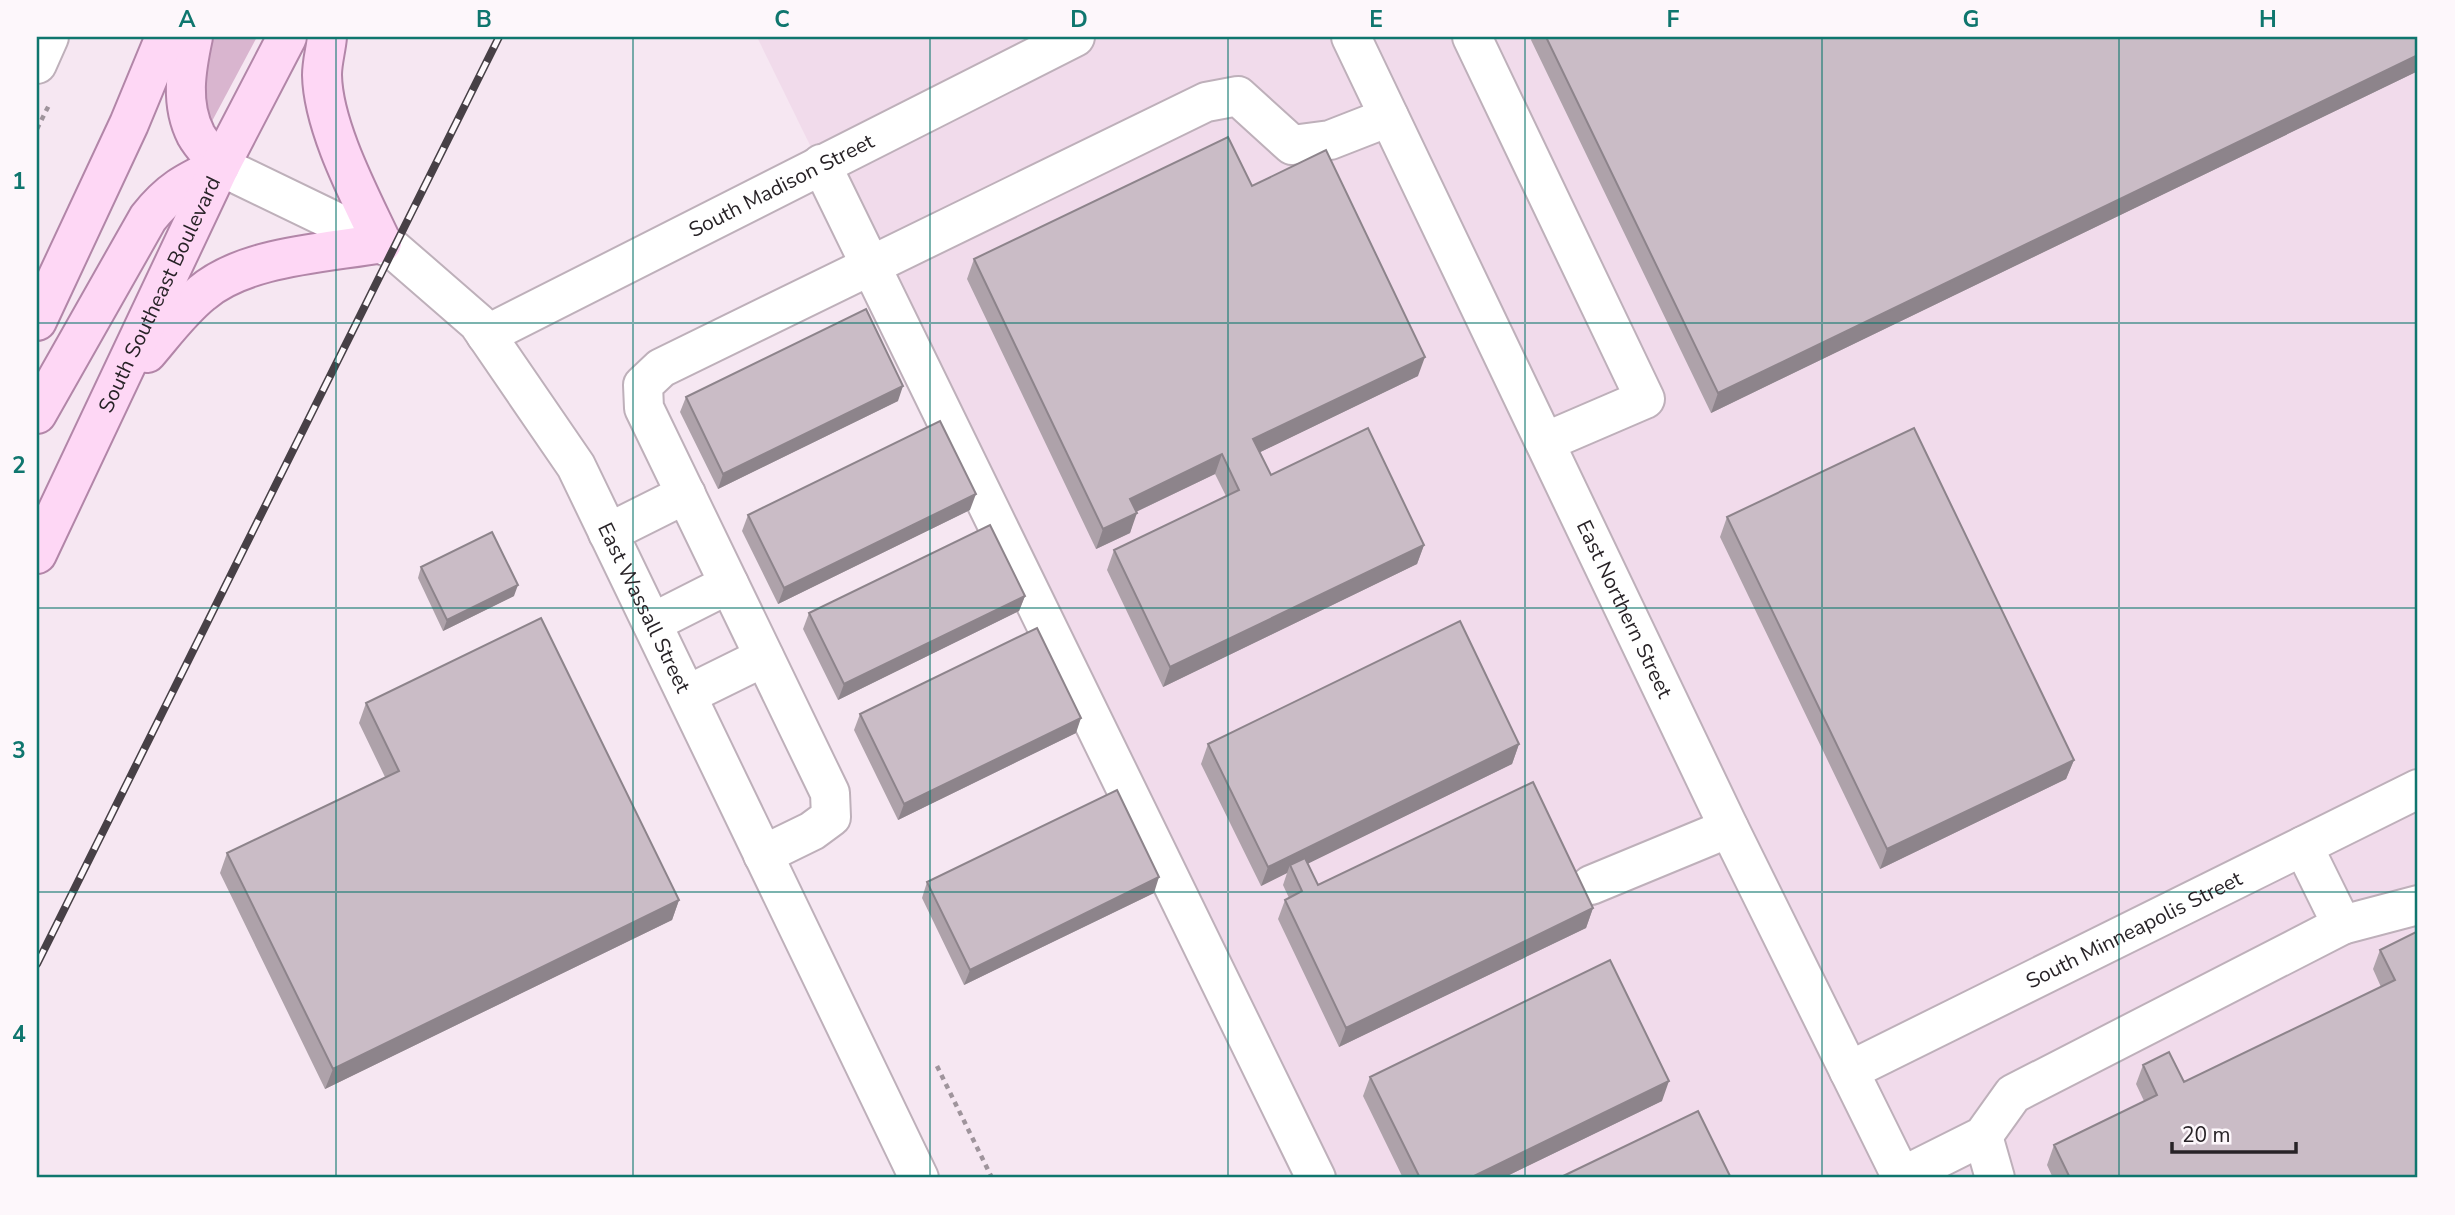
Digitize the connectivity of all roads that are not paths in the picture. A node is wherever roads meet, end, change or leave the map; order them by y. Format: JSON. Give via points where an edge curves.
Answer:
{"nodes":[{"id":1,"x":49,"y":37,"type":"edge"},
{"id":2,"x":164,"y":37,"type":"edge"},
{"id":3,"x":193,"y":37,"type":"edge"},
{"id":4,"x":287,"y":37,"type":"edge"},
{"id":5,"x":327,"y":37,"type":"edge"},
{"id":6,"x":1075,"y":37,"type":"edge"},
{"id":7,"x":1351,"y":37,"type":"edge"},
{"id":8,"x":1472,"y":37,"type":"edge"},
{"id":9,"x":37,"y":64,"type":"edge"},
{"id":10,"x":1389,"y":117,"type":"junction"},
{"id":11,"x":821,"y":164,"type":"junction"},
{"id":12,"x":220,"y":166,"type":"junction"},
{"id":13,"x":382,"y":243,"type":"junction"},
{"id":14,"x":870,"y":265,"type":"junction"},
{"id":15,"x":37,"y":321,"type":"edge"},
{"id":16,"x":486,"y":335,"type":"junction"},
{"id":17,"x":113,"y":393,"type":"junction"},
{"id":18,"x":37,"y":414,"type":"edge"},
{"id":19,"x":1545,"y":442,"type":"junction"},
{"id":20,"x":686,"y":494,"type":"junction"},
{"id":21,"x":608,"y":533,"type":"junction"},
{"id":22,"x":37,"y":554,"type":"edge"},
{"id":23,"x":729,"y":584,"type":"junction"},
{"id":24,"x":652,"y":623,"type":"junction"},
{"id":25,"x":764,"y":657,"type":"junction"},
{"id":26,"x":687,"y":695,"type":"junction"},
{"id":27,"x":2418,"y":789,"type":"edge"},
{"id":28,"x":1729,"y":828,"type":"junction"},
{"id":29,"x":2303,"y":846,"type":"junction"},
{"id":30,"x":763,"y":855,"type":"junction"},
{"id":31,"x":1591,"y":885,"type":"dead end"},
{"id":32,"x":2418,"y":905,"type":"edge"},
{"id":33,"x":2342,"y":925,"type":"junction"},
{"id":34,"x":1849,"y":1071,"type":"junction"},
{"id":35,"x":1983,"y":1136,"type":"junction"},
{"id":36,"x":1902,"y":1177,"type":"edge"},
{"id":37,"x":919,"y":1178,"type":"edge"},
{"id":38,"x":1316,"y":1178,"type":"edge"},
{"id":39,"x":1995,"y":1178,"type":"edge"}],
"edges":[{"from":1,"to":9,"type":"street"},
{"from":2,"to":15,"type":"main road","via":[[129,124]]},
{"from":3,"to":12,"type":"main road","via":[[186,105],[196,136]]},
{"from":4,"to":12,"type":"main road","name":"South Southeast Boulevard"},
{"from":5,"to":13,"type":"main road","via":[[322,73],[325,99],[349,170]]},
{"from":6,"to":11,"type":"street","name":"South Madison Street"},
{"from":7,"to":10,"type":"street","name":"East Northern Street"},
{"from":8,"to":19,"type":"street","via":[[1645,398]]},
{"from":10,"to":14,"type":"street","via":[[1330,140],[1292,145],[1238,96],[1206,102]]},
{"from":10,"to":19,"type":"street","name":"East Northern Street"},
{"from":11,"to":14,"type":"street"},
{"from":11,"to":16,"type":"street","name":"South Madison Street"},
{"from":12,"to":13,"type":"street","name":"East Wassall Street"},
{"from":12,"to":17,"type":"main road","name":"South Southeast Boulevard"},
{"from":12,"to":18,"type":"main road","via":[[181,184],[148,218]]},
{"from":13,"to":16,"type":"street","name":"East Wassall Street","via":[[478,323]]},
{"from":13,"to":17,"type":"main road","via":[[262,263],[228,275],[183,310]]},
{"from":14,"to":20,"type":"street","via":[[662,368],[643,385],[644,408]]},
{"from":14,"to":38,"type":"street"},
{"from":16,"to":21,"type":"street","name":"East Wassall Street","via":[[576,466]]},
{"from":17,"to":22,"type":"main road","name":"South Southeast Boulevard"},
{"from":19,"to":28,"type":"street","name":"East Northern Street"},
{"from":20,"to":21,"type":"street"},
{"from":20,"to":23,"type":"street"},
{"from":21,"to":24,"type":"street","name":"East Wassall Street"},
{"from":23,"to":24,"type":"street"},
{"from":23,"to":25,"type":"street"},
{"from":24,"to":26,"type":"street","name":"East Wassall Street"},
{"from":25,"to":26,"type":"street"},
{"from":25,"to":30,"type":"street","via":[[830,793],[831,817]]},
{"from":26,"to":30,"type":"street","name":"East Wassall Street"},
{"from":27,"to":29,"type":"street","name":"South Minneapolis Street"},
{"from":28,"to":31,"type":"street"},
{"from":28,"to":34,"type":"street","name":"East Northern Street"},
{"from":29,"to":33,"type":"street"},
{"from":29,"to":34,"type":"street","name":"South Minneapolis Street"},
{"from":30,"to":37,"type":"street","name":"East Wassall Street"},
{"from":32,"to":33,"type":"street"},
{"from":33,"to":35,"type":"street","via":[[2013,1094]]},
{"from":34,"to":36,"type":"street","name":"East Northern Street"},
{"from":35,"to":36,"type":"street"},
{"from":35,"to":39,"type":"street"}]}
